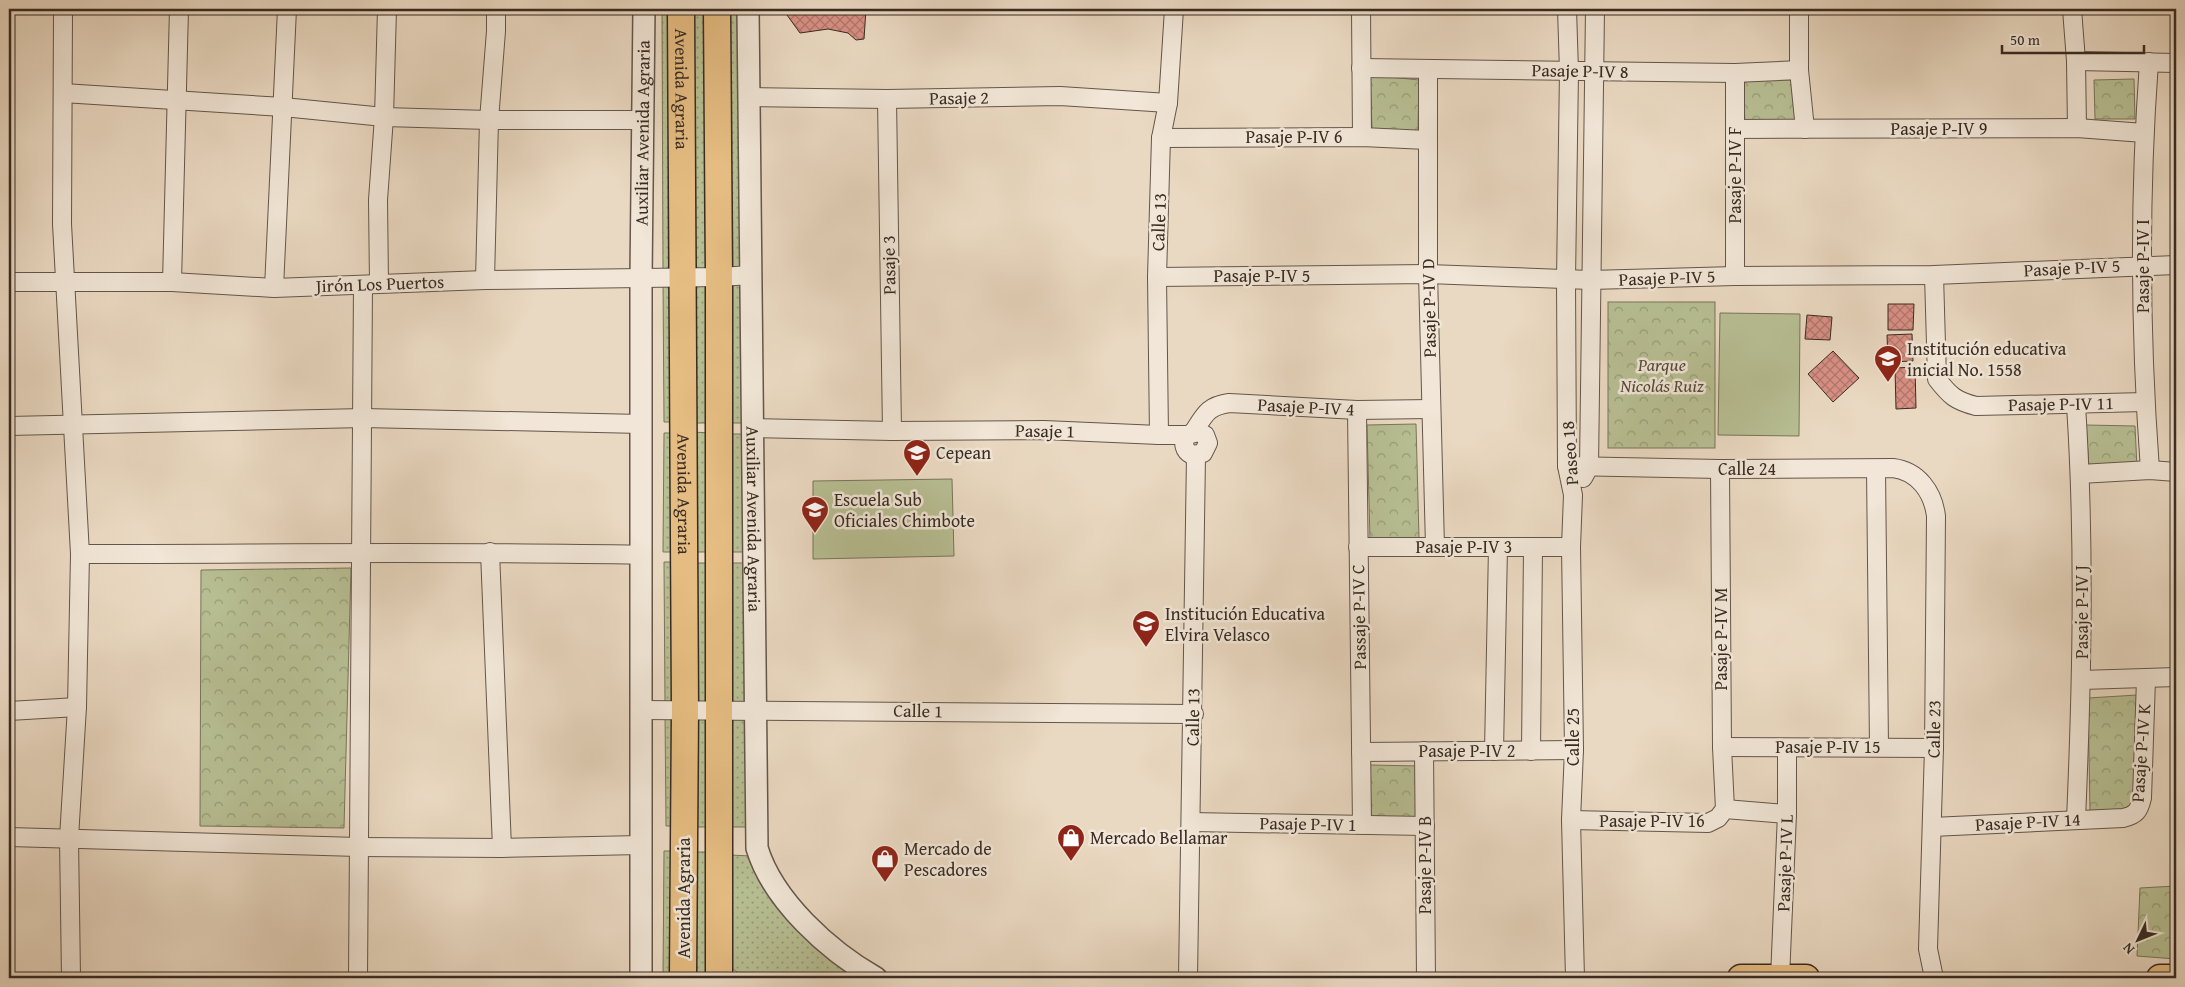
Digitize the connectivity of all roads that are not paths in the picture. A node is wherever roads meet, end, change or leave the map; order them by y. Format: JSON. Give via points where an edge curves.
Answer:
{"nodes":[{"id":1,"x":63,"y":9,"type":"edge"},
{"id":2,"x":179,"y":9,"type":"edge"},
{"id":3,"x":287,"y":9,"type":"edge"},
{"id":4,"x":387,"y":9,"type":"edge"},
{"id":5,"x":496,"y":9,"type":"edge"},
{"id":6,"x":644,"y":9,"type":"edge"},
{"id":7,"x":681,"y":9,"type":"edge"},
{"id":8,"x":717,"y":9,"type":"edge"},
{"id":9,"x":748,"y":9,"type":"edge"},
{"id":10,"x":1174,"y":9,"type":"edge"},
{"id":11,"x":1361,"y":9,"type":"edge"},
{"id":12,"x":1567,"y":9,"type":"edge"},
{"id":13,"x":1595,"y":9,"type":"edge"},
{"id":14,"x":1799,"y":9,"type":"edge"},
{"id":15,"x":2072,"y":9,"type":"edge"},
{"id":16,"x":2076,"y":62,"type":"junction"},
{"id":17,"x":2149,"y":62,"type":"junction"},
{"id":18,"x":2176,"y":62,"type":"edge"},
{"id":19,"x":1361,"y":68,"type":"junction"},
{"id":20,"x":1428,"y":69,"type":"junction"},
{"id":21,"x":1799,"y":70,"type":"junction"},
{"id":22,"x":1569,"y":71,"type":"junction"},
{"id":23,"x":1593,"y":71,"type":"junction"},
{"id":24,"x":1736,"y":73,"type":"junction"},
{"id":25,"x":63,"y":93,"type":"junction"},
{"id":26,"x":749,"y":97,"type":"junction"},
{"id":27,"x":887,"y":99,"type":"junction"},
{"id":28,"x":178,"y":101,"type":"junction"},
{"id":29,"x":1168,"y":103,"type":"junction"},
{"id":30,"x":283,"y":107,"type":"junction"},
{"id":31,"x":384,"y":117,"type":"junction"},
{"id":32,"x":489,"y":120,"type":"junction"},
{"id":33,"x":642,"y":120,"type":"junction"},
{"id":34,"x":2077,"y":128,"type":"junction"},
{"id":35,"x":1735,"y":129,"type":"junction"},
{"id":36,"x":1805,"y":129,"type":"junction"},
{"id":37,"x":2144,"y":133,"type":"junction"},
{"id":38,"x":1362,"y":137,"type":"junction"},
{"id":39,"x":1161,"y":138,"type":"junction"},
{"id":40,"x":1427,"y":140,"type":"junction"},
{"id":41,"x":2142,"y":265,"type":"junction"},
{"id":42,"x":2176,"y":265,"type":"edge"},
{"id":43,"x":1428,"y":274,"type":"junction"},
{"id":44,"x":752,"y":275,"type":"junction"},
{"id":45,"x":1934,"y":275,"type":"junction"},
{"id":46,"x":1735,"y":276,"type":"junction"},
{"id":47,"x":682,"y":277,"type":"junction"},
{"id":48,"x":719,"y":277,"type":"junction"},
{"id":49,"x":1157,"y":277,"type":"junction"},
{"id":50,"x":641,"y":278,"type":"junction"},
{"id":51,"x":485,"y":280,"type":"junction"},
{"id":52,"x":1566,"y":280,"type":"junction"},
{"id":53,"x":1590,"y":280,"type":"junction"},
{"id":54,"x":9,"y":282,"type":"edge"},
{"id":55,"x":65,"y":282,"type":"junction"},
{"id":56,"x":172,"y":282,"type":"junction"},
{"id":57,"x":371,"y":284,"type":"junction"},
{"id":58,"x":274,"y":288,"type":"junction"},
{"id":59,"x":2145,"y":402,"type":"junction"},
{"id":60,"x":2076,"y":405,"type":"junction"},
{"id":61,"x":1431,"y":409,"type":"junction"},
{"id":62,"x":1357,"y":410,"type":"junction"},
{"id":63,"x":363,"y":418,"type":"junction"},
{"id":64,"x":642,"y":424,"type":"junction"},
{"id":65,"x":9,"y":426,"type":"edge"},
{"id":66,"x":74,"y":426,"type":"junction"},
{"id":67,"x":754,"y":428,"type":"junction"},
{"id":68,"x":892,"y":431,"type":"junction"},
{"id":69,"x":1190,"y":433,"type":"junction"},
{"id":70,"x":1159,"y":435,"type":"junction"},
{"id":71,"x":1567,"y":466,"type":"junction"},
{"id":72,"x":1589,"y":467,"type":"junction"},
{"id":73,"x":1720,"y":469,"type":"junction"},
{"id":74,"x":1876,"y":469,"type":"junction"},
{"id":75,"x":2150,"y":470,"type":"junction"},
{"id":76,"x":2176,"y":472,"type":"edge"},
{"id":77,"x":2080,"y":474,"type":"junction"},
{"id":78,"x":1922,"y":483,"type":"joint"},
{"id":79,"x":1573,"y":495,"type":"junction"},
{"id":80,"x":1358,"y":547,"type":"junction"},
{"id":81,"x":1435,"y":547,"type":"junction"},
{"id":82,"x":1498,"y":547,"type":"junction"},
{"id":83,"x":1534,"y":547,"type":"junction"},
{"id":84,"x":1570,"y":547,"type":"junction"},
{"id":85,"x":490,"y":552,"type":"junction"},
{"id":86,"x":80,"y":554,"type":"junction"},
{"id":87,"x":362,"y":554,"type":"junction"},
{"id":88,"x":642,"y":555,"type":"junction"},
{"id":89,"x":2176,"y":677,"type":"edge"},
{"id":90,"x":2146,"y":679,"type":"junction"},
{"id":91,"x":2082,"y":680,"type":"junction"},
{"id":92,"x":77,"y":706,"type":"junction"},
{"id":93,"x":642,"y":710,"type":"junction"},
{"id":94,"x":685,"y":710,"type":"junction"},
{"id":95,"x":719,"y":710,"type":"junction"},
{"id":96,"x":757,"y":710,"type":"junction"},
{"id":97,"x":9,"y":711,"type":"edge"},
{"id":98,"x":1194,"y":714,"type":"junction"},
{"id":99,"x":1722,"y":747,"type":"junction"},
{"id":100,"x":1878,"y":747,"type":"junction"},
{"id":101,"x":1787,"y":748,"type":"junction"},
{"id":102,"x":1934,"y":748,"type":"junction"},
{"id":103,"x":1574,"y":750,"type":"junction"},
{"id":104,"x":1424,"y":751,"type":"junction"},
{"id":105,"x":1494,"y":751,"type":"junction"},
{"id":106,"x":1531,"y":751,"type":"junction"},
{"id":107,"x":1361,"y":752,"type":"junction"},
{"id":108,"x":1725,"y":809,"type":"junction"},
{"id":109,"x":1787,"y":814,"type":"junction"},
{"id":110,"x":2124,"y":818,"type":"joint"},
{"id":111,"x":1571,"y":820,"type":"junction"},
{"id":112,"x":2076,"y":820,"type":"junction"},
{"id":113,"x":1191,"y":822,"type":"junction"},
{"id":114,"x":1362,"y":825,"type":"junction"},
{"id":115,"x":1425,"y":826,"type":"junction"},
{"id":116,"x":1932,"y":828,"type":"junction"},
{"id":117,"x":9,"y":837,"type":"edge"},
{"id":118,"x":69,"y":838,"type":"junction"},
{"id":119,"x":641,"y":845,"type":"junction"},
{"id":120,"x":358,"y":847,"type":"junction"},
{"id":121,"x":502,"y":848,"type":"junction"},
{"id":122,"x":71,"y":978,"type":"edge"},
{"id":123,"x":358,"y":978,"type":"edge"},
{"id":124,"x":641,"y":978,"type":"edge"},
{"id":125,"x":683,"y":978,"type":"edge"},
{"id":126,"x":719,"y":978,"type":"edge"},
{"id":127,"x":876,"y":978,"type":"edge"},
{"id":128,"x":1188,"y":978,"type":"edge"},
{"id":129,"x":1426,"y":978,"type":"edge"},
{"id":130,"x":1575,"y":978,"type":"edge"},
{"id":131,"x":1741,"y":978,"type":"edge"},
{"id":132,"x":1780,"y":978,"type":"edge"},
{"id":133,"x":1806,"y":978,"type":"edge"},
{"id":134,"x":1934,"y":978,"type":"edge"},
{"id":135,"x":2160,"y":978,"type":"edge"},
{"id":136,"x":2176,"y":978,"type":"edge"}],
"edges":[{"from":1,"to":25,"type":"street"},
{"from":2,"to":28,"type":"street"},
{"from":3,"to":30,"type":"street"},
{"from":4,"to":31,"type":"street"},
{"from":5,"to":32,"type":"street"},
{"from":6,"to":33,"type":"street","name":"Auxiliar Avenida Agraria"},
{"from":7,"to":47,"type":"main road","name":"Avenida Agraria"},
{"from":8,"to":48,"type":"main road","name":"Avenida Agraria"},
{"from":9,"to":26,"type":"street","name":"Auxiliar Avenida Agraria"},
{"from":10,"to":29,"type":"street","name":"Calle 13"},
{"from":11,"to":19,"type":"street"},
{"from":12,"to":22,"type":"street","name":"Paseo 18"},
{"from":13,"to":23,"type":"street","name":"Paseo 18"},
{"from":14,"to":21,"type":"street"},
{"from":15,"to":16,"type":"street"},
{"from":16,"to":17,"type":"street"},
{"from":16,"to":34,"type":"street"},
{"from":17,"to":18,"type":"street"},
{"from":17,"to":37,"type":"street","name":"Pasaje P-IV I"},
{"from":19,"to":20,"type":"street","name":"Pasaje P-IV 8"},
{"from":19,"to":38,"type":"street"},
{"from":20,"to":22,"type":"street","name":"Pasaje P-IV 8"},
{"from":20,"to":40,"type":"street","name":"Pasaje P-IV D"},
{"from":21,"to":24,"type":"street","name":"Pasaje P-IV 8"},
{"from":21,"to":36,"type":"street"},
{"from":22,"to":23,"type":"street","name":"Pasaje P-IV 8"},
{"from":22,"to":52,"type":"street","name":"Paseo 18"},
{"from":23,"to":24,"type":"street","name":"Pasaje P-IV 8"},
{"from":23,"to":53,"type":"street","name":"Paseo 18"},
{"from":24,"to":35,"type":"street","name":"Pasaje P-IV F"},
{"from":25,"to":28,"type":"street"},
{"from":25,"to":55,"type":"street"},
{"from":26,"to":27,"type":"street","name":"Pasaje 2"},
{"from":26,"to":44,"type":"street","name":"Auxiliar Avenida Agraria"},
{"from":27,"to":29,"type":"street","name":"Pasaje 2","via":[[1060,96]]},
{"from":27,"to":68,"type":"street","name":"Pasaje 3"},
{"from":28,"to":30,"type":"street"},
{"from":28,"to":56,"type":"street"},
{"from":29,"to":39,"type":"street","name":"Calle 13"},
{"from":30,"to":31,"type":"street"},
{"from":30,"to":58,"type":"street"},
{"from":31,"to":32,"type":"street"},
{"from":31,"to":57,"type":"street"},
{"from":32,"to":33,"type":"street"},
{"from":32,"to":51,"type":"street"},
{"from":33,"to":50,"type":"street","name":"Auxiliar Avenida Agraria"},
{"from":34,"to":36,"type":"street","name":"Pasaje P-IV 9"},
{"from":34,"to":37,"type":"street","name":"Pasaje P-IV 9"},
{"from":35,"to":36,"type":"street","name":"Pasaje P-IV 9"},
{"from":35,"to":46,"type":"street","name":"Pasaje P-IV F"},
{"from":37,"to":41,"type":"street","name":"Pasaje P-IV I"},
{"from":38,"to":39,"type":"street","name":"Pasaje P-IV 6"},
{"from":38,"to":40,"type":"street","name":"Pasaje P-IV 6"},
{"from":39,"to":49,"type":"street","name":"Calle 13"},
{"from":40,"to":43,"type":"street","name":"Pasaje P-IV D"},
{"from":41,"to":42,"type":"street","name":"Pasaje P-IV 5"},
{"from":41,"to":45,"type":"street","name":"Pasaje P-IV 5"},
{"from":41,"to":59,"type":"street","name":"Pasaje P-IV I"},
{"from":43,"to":49,"type":"street","name":"Pasaje P-IV 5"},
{"from":43,"to":52,"type":"street","name":"Pasaje P-IV 5"},
{"from":43,"to":61,"type":"street","name":"Pasaje P-IV D"},
{"from":44,"to":48,"type":"street","name":"Jirón Los Puertos"},
{"from":44,"to":67,"type":"street","name":"Auxiliar Avenida Agraria"},
{"from":45,"to":46,"type":"street","name":"Pasaje P-IV 5"},
{"from":45,"to":60,"type":"street","name":"Pasaje P-IV 11","via":[[1937,380],[1947,393],[1960,402],[1976,406]]},
{"from":46,"to":53,"type":"street","name":"Pasaje P-IV 5"},
{"from":47,"to":48,"type":"street","name":"Jirón Los Puertos"},
{"from":47,"to":50,"type":"street","name":"Jirón Los Puertos"},
{"from":47,"to":94,"type":"main road","name":"Avenida Agraria"},
{"from":48,"to":95,"type":"main road","name":"Avenida Agraria"},
{"from":49,"to":70,"type":"street","name":"Calle 13"},
{"from":50,"to":51,"type":"street","name":"Jirón Los Puertos"},
{"from":50,"to":64,"type":"street","name":"Auxiliar Avenida Agraria"},
{"from":51,"to":57,"type":"street","name":"Jirón Los Puertos"},
{"from":52,"to":53,"type":"street","name":"Pasaje P-IV 5"},
{"from":52,"to":71,"type":"street","name":"Paseo 18"},
{"from":53,"to":72,"type":"street","name":"Paseo 18"},
{"from":54,"to":55,"type":"street","name":"Jirón Los Puertos"},
{"from":55,"to":56,"type":"street","name":"Jirón Los Puertos"},
{"from":55,"to":66,"type":"street"},
{"from":56,"to":58,"type":"street","name":"Jirón Los Puertos"},
{"from":57,"to":58,"type":"street","name":"Jirón Los Puertos"},
{"from":57,"to":63,"type":"street"},
{"from":59,"to":60,"type":"street","name":"Pasaje P-IV 11"},
{"from":59,"to":75,"type":"street","name":"Pasaje P-IV I"},
{"from":60,"to":77,"type":"street","name":"Pasaje P-IV J"},
{"from":61,"to":62,"type":"street","name":"Pasaje P-IV 4"},
{"from":61,"to":81,"type":"street","name":"Pasaje P-IV D"},
{"from":62,"to":69,"type":"street","name":"Pasaje P-IV 4","via":[[1229,403],[1216,405],[1205,413]]},
{"from":62,"to":80,"type":"street","name":"Passaje P-IV C"},
{"from":63,"to":64,"type":"street"},
{"from":63,"to":66,"type":"street"},
{"from":63,"to":87,"type":"street"},
{"from":64,"to":88,"type":"street","name":"Auxiliar Avenida Agraria"},
{"from":65,"to":66,"type":"street"},
{"from":66,"to":86,"type":"street"},
{"from":67,"to":68,"type":"street","name":"Pasaje 1"},
{"from":67,"to":96,"type":"street","name":"Auxiliar Avenida Agraria"},
{"from":68,"to":70,"type":"street","name":"Pasaje 1","via":[[1044,430]]},
{"from":69,"to":70,"type":"street","name":"Pasaje 1"},
{"from":69,"to":98,"type":"street","name":"Calle 13","via":[[1184,442],[1185,450],[1196,456]]},
{"from":71,"to":72,"type":"street","name":"Calle 24"},
{"from":71,"to":79,"type":"street","name":"Paseo 18"},
{"from":72,"to":73,"type":"street","name":"Calle 24"},
{"from":72,"to":79,"type":"street","name":"Paseo 18"},
{"from":73,"to":74,"type":"street","name":"Calle 24"},
{"from":73,"to":99,"type":"street","name":"Pasaje P-IV M"},
{"from":74,"to":78,"type":"street","name":"Calle 24","via":[[1904,470],[1914,474]]},
{"from":74,"to":100,"type":"street"},
{"from":75,"to":76,"type":"street"},
{"from":75,"to":77,"type":"street"},
{"from":77,"to":91,"type":"street","name":"Pasaje P-IV J"},
{"from":78,"to":102,"type":"street","name":"Calle 23","via":[[1931,496],[1936,516]]},
{"from":79,"to":84,"type":"street","name":"Calle 25"},
{"from":80,"to":81,"type":"street","name":"Pasaje P-IV 3"},
{"from":80,"to":107,"type":"street","name":"Passaje P-IV C"},
{"from":81,"to":82,"type":"street","name":"Pasaje P-IV 3"},
{"from":82,"to":83,"type":"street","name":"Pasaje P-IV 3"},
{"from":82,"to":105,"type":"street"},
{"from":83,"to":84,"type":"street","name":"Pasaje P-IV 3"},
{"from":83,"to":106,"type":"street"},
{"from":84,"to":103,"type":"street","name":"Calle 25"},
{"from":85,"to":87,"type":"street"},
{"from":85,"to":88,"type":"street"},
{"from":85,"to":121,"type":"street"},
{"from":86,"to":87,"type":"street"},
{"from":86,"to":92,"type":"street"},
{"from":87,"to":120,"type":"street"},
{"from":88,"to":93,"type":"street","name":"Auxiliar Avenida Agraria"},
{"from":89,"to":90,"type":"street"},
{"from":90,"to":91,"type":"street"},
{"from":90,"to":110,"type":"street","name":"Pasaje P-IV K","via":[[2142,798],[2139,810]]},
{"from":91,"to":112,"type":"street","name":"Pasaje P-IV J"},
{"from":92,"to":97,"type":"street"},
{"from":92,"to":118,"type":"street"},
{"from":93,"to":94,"type":"street","name":"Calle 1"},
{"from":93,"to":119,"type":"street","name":"Auxiliar Avenida Agraria"},
{"from":94,"to":95,"type":"street","name":"Calle 1"},
{"from":94,"to":125,"type":"main road","name":"Avenida Agraria"},
{"from":95,"to":96,"type":"street","name":"Calle 1"},
{"from":95,"to":126,"type":"main road","name":"Avenida Agraria"},
{"from":96,"to":98,"type":"street","name":"Calle 1"},
{"from":96,"to":127,"type":"street","name":"Auxiliar Avenida Agraria","via":[[757,848],[762,863],[789,906],[826,942]]},
{"from":98,"to":113,"type":"street","name":"Calle 13"},
{"from":99,"to":101,"type":"street","name":"Pasaje P-IV 15"},
{"from":99,"to":108,"type":"street","name":"Pasaje P-IV M"},
{"from":100,"to":101,"type":"street","name":"Pasaje P-IV 15"},
{"from":100,"to":102,"type":"street","name":"Pasaje P-IV 15"},
{"from":101,"to":109,"type":"street","name":"Pasaje P-IV L"},
{"from":102,"to":116,"type":"street","name":"Calle 23"},
{"from":103,"to":106,"type":"street","name":"Pasaje P-IV 2"},
{"from":103,"to":111,"type":"street","name":"Calle 25"},
{"from":104,"to":105,"type":"street","name":"Pasaje P-IV 2"},
{"from":104,"to":107,"type":"street","name":"Pasaje P-IV 2"},
{"from":104,"to":115,"type":"street","name":"Pasaje P-IV B"},
{"from":105,"to":106,"type":"street","name":"Pasaje P-IV 2"},
{"from":107,"to":114,"type":"street","name":"Passaje P-IV C"},
{"from":108,"to":109,"type":"street","name":"Pasaje P-IV 16"},
{"from":108,"to":111,"type":"street","name":"Pasaje P-IV 16","via":[[1708,823]]},
{"from":109,"to":132,"type":"street","name":"Pasaje P-IV L"},
{"from":110,"to":112,"type":"street","name":"Pasaje P-IV 14"},
{"from":111,"to":130,"type":"street","name":"Calle 25"},
{"from":112,"to":116,"type":"street","name":"Pasaje P-IV 14"},
{"from":113,"to":114,"type":"street","name":"Pasaje P-IV 1"},
{"from":113,"to":128,"type":"street","name":"Calle 13"},
{"from":114,"to":115,"type":"street","name":"Pasaje P-IV 1"},
{"from":115,"to":129,"type":"street","name":"Pasaje P-IV B"},
{"from":116,"to":134,"type":"street","name":"Calle 23","via":[[1928,949]]},
{"from":117,"to":118,"type":"street"},
{"from":118,"to":120,"type":"street"},
{"from":118,"to":122,"type":"street"},
{"from":119,"to":121,"type":"street"},
{"from":119,"to":124,"type":"street","name":"Auxiliar Avenida Agraria"},
{"from":120,"to":121,"type":"street"},
{"from":120,"to":123,"type":"street"},
{"from":131,"to":132,"type":"main road"},
{"from":132,"to":133,"type":"main road"},
{"from":135,"to":136,"type":"main road"}]}
